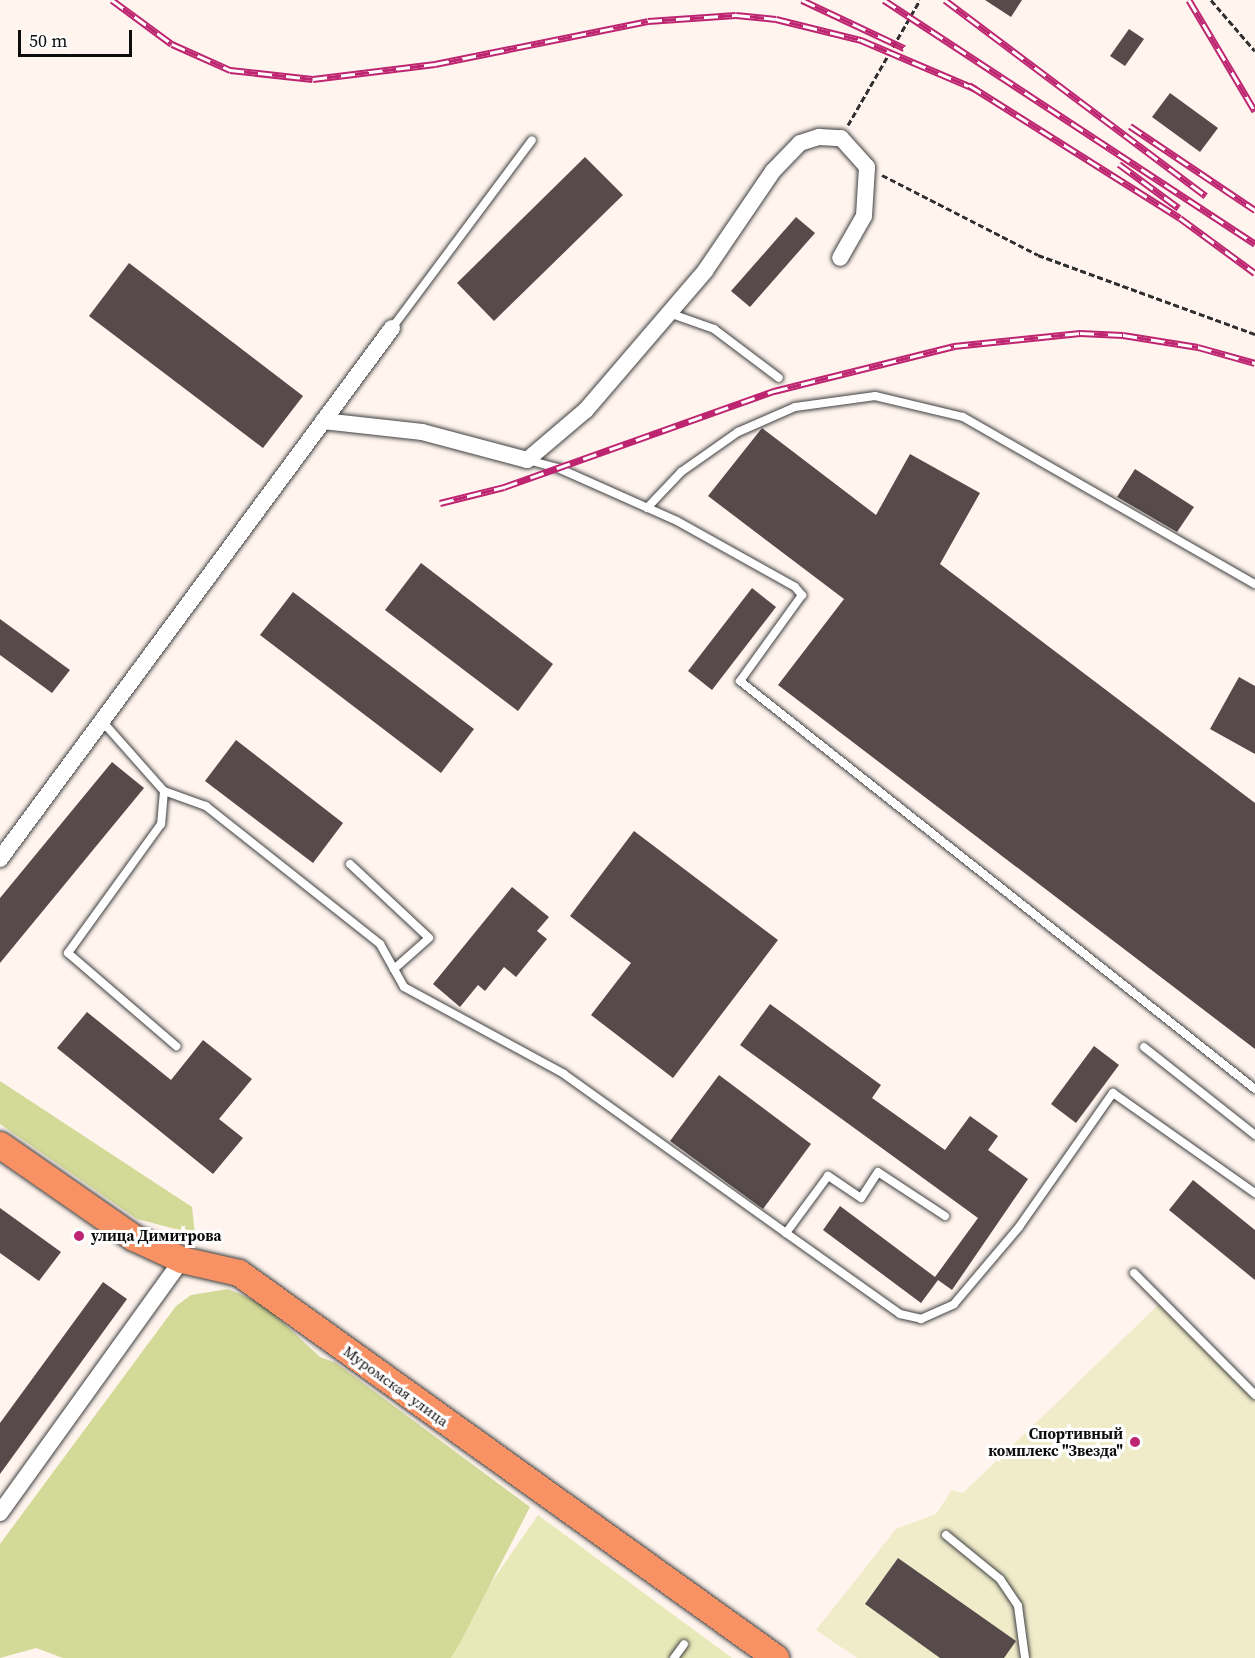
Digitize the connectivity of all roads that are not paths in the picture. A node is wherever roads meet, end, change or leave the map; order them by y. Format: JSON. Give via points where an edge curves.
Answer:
{"nodes":[{"id":1,"x":532,"y":140,"type":"dead end"},
{"id":2,"x":840,"y":258,"type":"dead end"},
{"id":3,"x":669,"y":313,"type":"junction"},
{"id":4,"x":392,"y":328,"type":"joint"},
{"id":5,"x":779,"y":378,"type":"dead end"},
{"id":6,"x":323,"y":421,"type":"junction"},
{"id":7,"x":527,"y":460,"type":"junction"},
{"id":8,"x":647,"y":508,"type":"junction"},
{"id":9,"x":1255,"y":584,"type":"edge"},
{"id":10,"x":102,"y":722,"type":"junction"},
{"id":11,"x":164,"y":791,"type":"junction"},
{"id":12,"x":0,"y":859,"type":"edge"},
{"id":13,"x":350,"y":864,"type":"dead end"},
{"id":14,"x":394,"y":969,"type":"junction"},
{"id":15,"x":176,"y":1046,"type":"dead end"},
{"id":16,"x":1144,"y":1047,"type":"dead end"},
{"id":17,"x":1255,"y":1089,"type":"edge"},
{"id":18,"x":1255,"y":1135,"type":"edge"},
{"id":19,"x":0,"y":1145,"type":"edge"},
{"id":20,"x":1255,"y":1193,"type":"edge"},
{"id":21,"x":945,"y":1216,"type":"dead end"},
{"id":22,"x":786,"y":1233,"type":"junction"},
{"id":23,"x":182,"y":1260,"type":"junction"},
{"id":24,"x":1134,"y":1273,"type":"dead end"},
{"id":25,"x":1255,"y":1395,"type":"edge"},
{"id":26,"x":0,"y":1513,"type":"edge"},
{"id":27,"x":946,"y":1535,"type":"dead end"},
{"id":28,"x":684,"y":1644,"type":"dead end"},
{"id":29,"x":674,"y":1658,"type":"edge"},
{"id":30,"x":776,"y":1658,"type":"edge"},
{"id":31,"x":1025,"y":1658,"type":"edge"}],
"edges":[{"from":1,"to":4,"type":"lane"},
{"from":2,"to":3,"type":"street","via":[[864,216],[867,167],[841,138],[819,137],[800,143],[773,171],[705,271]]},
{"from":3,"to":5,"type":"lane","via":[[714,329]]},
{"from":3,"to":7,"type":"street","via":[[586,410]]},
{"from":4,"to":6,"type":"street"},
{"from":6,"to":7,"type":"street","via":[[422,432]]},
{"from":6,"to":10,"type":"street"},
{"from":7,"to":8,"type":"lane","via":[[558,468]]},
{"from":8,"to":9,"type":"lane","via":[[681,472],[738,432],[795,407],[875,396],[963,417]]},
{"from":8,"to":17,"type":"lane","via":[[802,595],[740,681]]},
{"from":10,"to":11,"type":"lane"},
{"from":10,"to":12,"type":"street"},
{"from":11,"to":14,"type":"lane","via":[[206,806],[380,944]]},
{"from":11,"to":15,"type":"lane","via":[[161,824],[68,953]]},
{"from":13,"to":14,"type":"lane","via":[[429,938]]},
{"from":14,"to":22,"type":"lane","via":[[404,987],[564,1074]]},
{"from":16,"to":18,"type":"lane"},
{"from":19,"to":23,"type":"main road","name":"Муромская улица","via":[[134,1238]]},
{"from":20,"to":22,"type":"lane","via":[[1113,1093],[1019,1227],[969,1287],[954,1304],[921,1319],[900,1314]]},
{"from":21,"to":22,"type":"lane","via":[[878,1172],[861,1197],[828,1176]]},
{"from":23,"to":26,"type":"street"},
{"from":23,"to":30,"type":"main road","name":"Муромская улица","via":[[239,1273]]},
{"from":24,"to":25,"type":"lane"},
{"from":27,"to":31,"type":"lane","via":[[1000,1579],[1018,1606]]},
{"from":28,"to":29,"type":"lane"}]}
